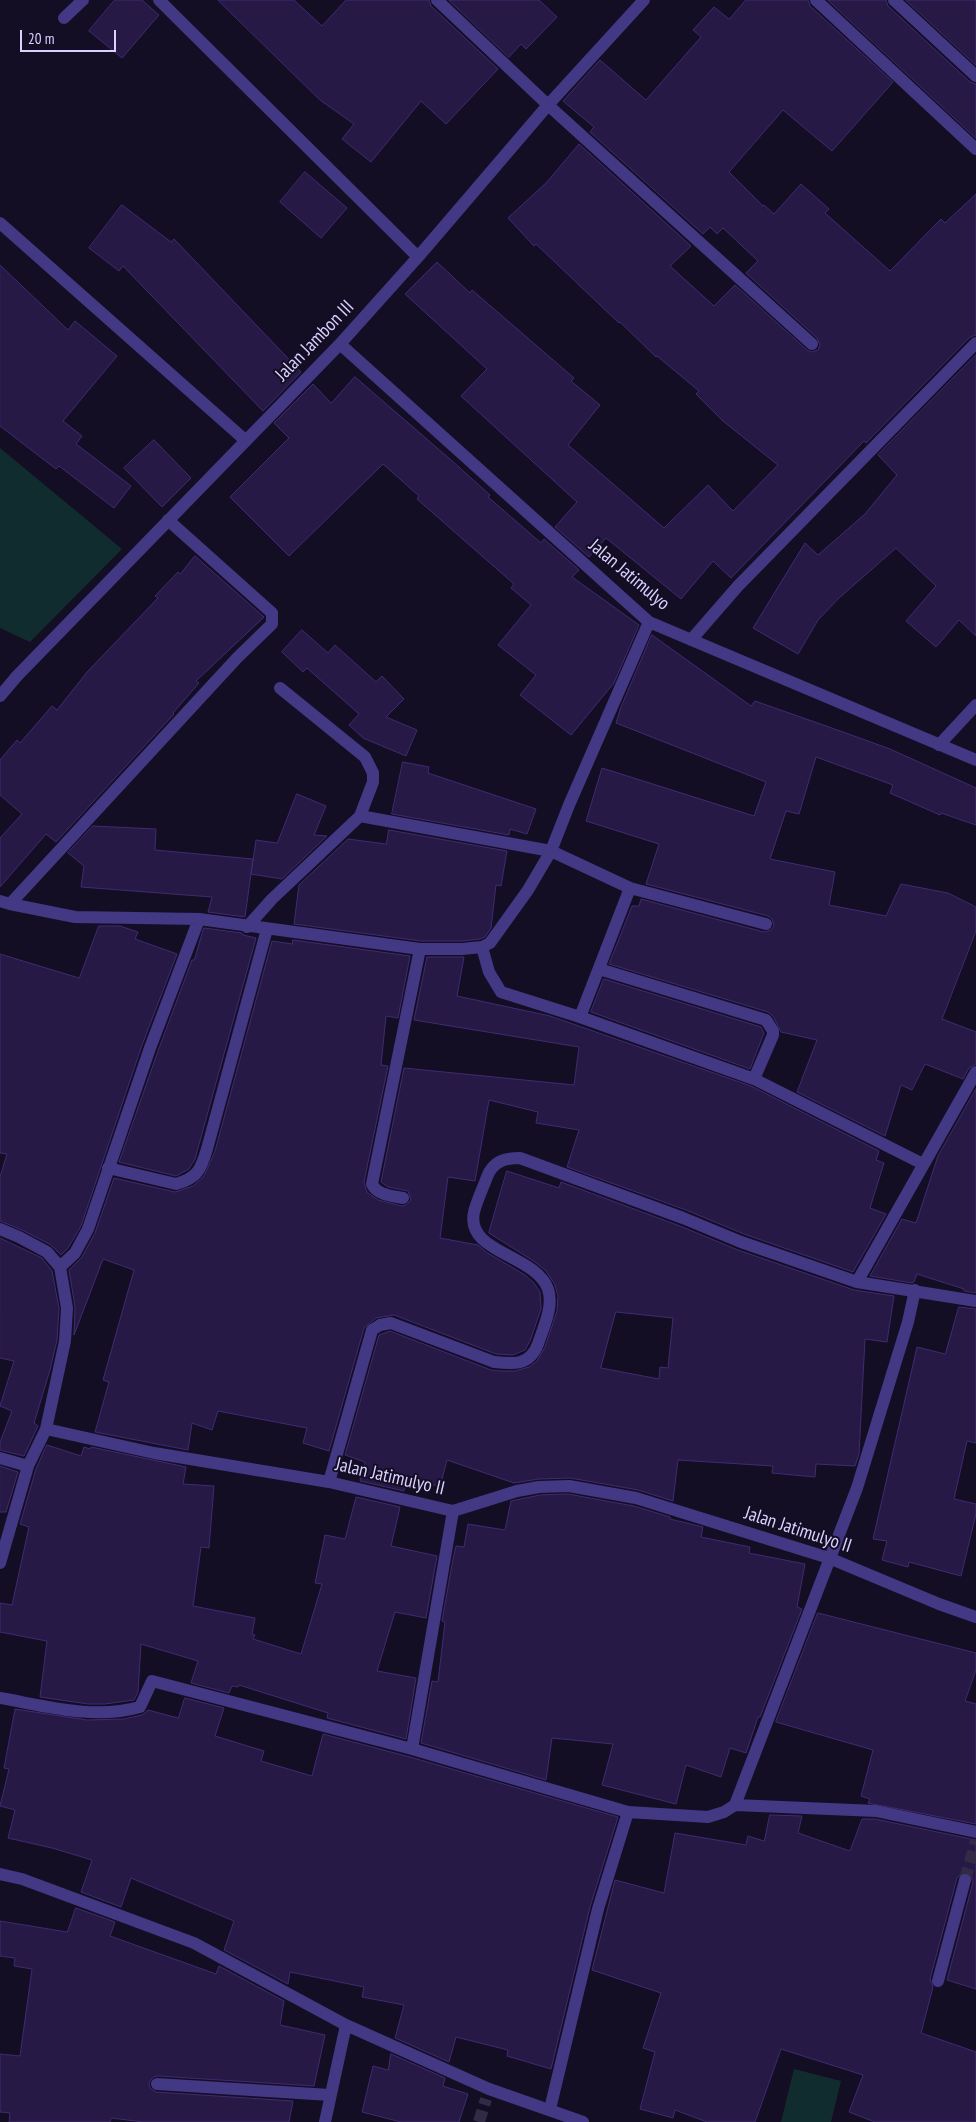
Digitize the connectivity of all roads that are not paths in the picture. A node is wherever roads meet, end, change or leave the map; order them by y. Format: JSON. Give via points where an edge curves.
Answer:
{"nodes":[{"id":1,"x":83,"y":0,"type":"edge"},
{"id":2,"x":159,"y":0,"type":"edge"},
{"id":3,"x":436,"y":0,"type":"edge"},
{"id":4,"x":644,"y":0,"type":"edge"},
{"id":5,"x":816,"y":0,"type":"edge"},
{"id":6,"x":894,"y":0,"type":"edge"},
{"id":7,"x":64,"y":18,"type":"dead end"},
{"id":8,"x":976,"y":76,"type":"edge"},
{"id":9,"x":548,"y":105,"type":"junction"},
{"id":10,"x":976,"y":149,"type":"edge"},
{"id":11,"x":0,"y":223,"type":"edge"},
{"id":12,"x":418,"y":257,"type":"junction"},
{"id":13,"x":976,"y":343,"type":"edge"},
{"id":14,"x":340,"y":344,"type":"junction"},
{"id":15,"x":812,"y":344,"type":"dead end"},
{"id":16,"x":245,"y":440,"type":"junction"},
{"id":17,"x":168,"y":520,"type":"junction"},
{"id":18,"x":649,"y":622,"type":"junction"},
{"id":19,"x":691,"y":640,"type":"junction"},
{"id":20,"x":280,"y":688,"type":"dead end"},
{"id":21,"x":0,"y":696,"type":"edge"},
{"id":22,"x":976,"y":705,"type":"edge"},
{"id":23,"x":939,"y":745,"type":"junction"},
{"id":24,"x":976,"y":760,"type":"edge"},
{"id":25,"x":360,"y":816,"type":"junction"},
{"id":26,"x":552,"y":851,"type":"junction"},
{"id":27,"x":630,"y":888,"type":"junction"},
{"id":28,"x":5,"y":902,"type":"edge"},
{"id":29,"x":200,"y":919,"type":"junction"},
{"id":30,"x":766,"y":924,"type":"dead end"},
{"id":31,"x":247,"y":927,"type":"junction"},
{"id":32,"x":267,"y":929,"type":"junction"},
{"id":33,"x":482,"y":946,"type":"junction"},
{"id":34,"x":420,"y":949,"type":"junction"},
{"id":35,"x":599,"y":968,"type":"junction"},
{"id":36,"x":580,"y":1017,"type":"junction"},
{"id":37,"x":976,"y":1072,"type":"edge"},
{"id":38,"x":754,"y":1079,"type":"junction"},
{"id":39,"x":923,"y":1164,"type":"junction"},
{"id":40,"x":108,"y":1168,"type":"junction"},
{"id":41,"x":403,"y":1198,"type":"dead end"},
{"id":42,"x":0,"y":1229,"type":"edge"},
{"id":43,"x":60,"y":1267,"type":"junction"},
{"id":44,"x":857,"y":1282,"type":"junction"},
{"id":45,"x":915,"y":1290,"type":"junction"},
{"id":46,"x":976,"y":1301,"type":"edge"},
{"id":47,"x":46,"y":1429,"type":"junction"},
{"id":48,"x":0,"y":1458,"type":"edge"},
{"id":49,"x":28,"y":1466,"type":"junction"},
{"id":50,"x":329,"y":1482,"type":"junction"},
{"id":51,"x":453,"y":1511,"type":"junction"},
{"id":52,"x":830,"y":1558,"type":"junction"},
{"id":53,"x":0,"y":1563,"type":"edge"},
{"id":54,"x":976,"y":1617,"type":"edge"},
{"id":55,"x":0,"y":1698,"type":"edge"},
{"id":56,"x":412,"y":1749,"type":"junction"},
{"id":57,"x":735,"y":1805,"type":"junction"},
{"id":58,"x":628,"y":1812,"type":"junction"},
{"id":59,"x":976,"y":1832,"type":"edge"},
{"id":60,"x":0,"y":1874,"type":"edge"},
{"id":61,"x":964,"y":1880,"type":"tunnel mouth"},
{"id":62,"x":938,"y":1981,"type":"dead end"},
{"id":63,"x":346,"y":2025,"type":"junction"},
{"id":64,"x":157,"y":2084,"type":"dead end"},
{"id":65,"x":330,"y":2095,"type":"junction"},
{"id":66,"x":550,"y":2109,"type":"junction"},
{"id":67,"x":325,"y":2122,"type":"edge"},
{"id":68,"x":584,"y":2122,"type":"edge"}],
"edges":[{"from":1,"to":7,"type":"street"},
{"from":2,"to":12,"type":"street"},
{"from":3,"to":9,"type":"street"},
{"from":4,"to":9,"type":"street","name":"Jalan Jambon III"},
{"from":5,"to":10,"type":"street"},
{"from":6,"to":8,"type":"street"},
{"from":9,"to":12,"type":"street","name":"Jalan Jambon III"},
{"from":9,"to":15,"type":"street"},
{"from":11,"to":16,"type":"street"},
{"from":12,"to":14,"type":"street","name":"Jalan Jambon III"},
{"from":13,"to":19,"type":"street","via":[[738,586]]},
{"from":14,"to":16,"type":"street","name":"Jalan Jambon III"},
{"from":14,"to":18,"type":"street","name":"Jalan Jatimulyo"},
{"from":16,"to":17,"type":"street","name":"Jalan Jambon III"},
{"from":17,"to":21,"type":"street","name":"Jalan Jambon III"},
{"from":17,"to":28,"type":"street","via":[[272,613],[272,624]]},
{"from":18,"to":19,"type":"street","name":"Jalan Jatimulyo"},
{"from":18,"to":26,"type":"street","via":[[569,804]]},
{"from":19,"to":23,"type":"street","name":"Jalan Jatimulyo"},
{"from":20,"to":25,"type":"street","via":[[365,757],[373,773],[373,782]]},
{"from":22,"to":23,"type":"street"},
{"from":23,"to":24,"type":"street","name":"Jalan Jatimulyo"},
{"from":25,"to":26,"type":"street"},
{"from":25,"to":31,"type":"street"},
{"from":26,"to":27,"type":"street"},
{"from":26,"to":33,"type":"street","via":[[495,938]]},
{"from":27,"to":30,"type":"street"},
{"from":27,"to":35,"type":"street"},
{"from":28,"to":29,"type":"street","via":[[75,917]]},
{"from":29,"to":31,"type":"street"},
{"from":29,"to":40,"type":"street"},
{"from":31,"to":32,"type":"street"},
{"from":32,"to":34,"type":"street"},
{"from":32,"to":40,"type":"street","via":[[207,1149],[196,1176],[176,1184]]},
{"from":33,"to":34,"type":"street"},
{"from":33,"to":36,"type":"street","via":[[489,972],[501,992]]},
{"from":34,"to":41,"type":"street","via":[[372,1184],[381,1193]]},
{"from":35,"to":36,"type":"street"},
{"from":35,"to":38,"type":"street","via":[[766,1020],[773,1035]]},
{"from":36,"to":38,"type":"street"},
{"from":37,"to":39,"type":"street"},
{"from":38,"to":39,"type":"street"},
{"from":39,"to":44,"type":"street"},
{"from":40,"to":43,"type":"street","via":[[83,1241]]},
{"from":42,"to":43,"type":"street","via":[[47,1252]]},
{"from":43,"to":47,"type":"street","via":[[67,1308],[65,1341]]},
{"from":44,"to":45,"type":"street"},
{"from":44,"to":50,"type":"street","via":[[741,1242],[520,1158],[499,1161],[490,1171],[473,1223],[478,1237],[536,1272],[546,1286],[549,1312],[535,1352],[527,1361],[508,1364],[494,1362],[391,1324],[372,1330]]},
{"from":45,"to":46,"type":"street"},
{"from":45,"to":52,"type":"street","via":[[857,1488]]},
{"from":47,"to":49,"type":"street"},
{"from":47,"to":50,"type":"street","name":"Jalan Jatimulyo II","via":[[154,1453]]},
{"from":48,"to":49,"type":"street"},
{"from":49,"to":53,"type":"street"},
{"from":50,"to":51,"type":"street","name":"Jalan Jatimulyo II"},
{"from":51,"to":52,"type":"street","name":"Jalan Jatimulyo II","via":[[539,1486],[569,1486],[636,1498]]},
{"from":51,"to":56,"type":"street"},
{"from":52,"to":54,"type":"street","name":"Jalan Jatimulyo II"},
{"from":52,"to":57,"type":"street"},
{"from":55,"to":56,"type":"street","via":[[84,1712],[123,1712],[140,1707],[152,1681]]},
{"from":56,"to":58,"type":"street"},
{"from":57,"to":58,"type":"street","via":[[708,1817]]},
{"from":57,"to":59,"type":"street","via":[[876,1811]]},
{"from":58,"to":66,"type":"street","via":[[598,1909]]},
{"from":60,"to":63,"type":"street","via":[[194,1943]]},
{"from":61,"to":62,"type":"street"},
{"from":63,"to":65,"type":"street"},
{"from":63,"to":66,"type":"street","via":[[487,2094]]},
{"from":64,"to":65,"type":"street"},
{"from":65,"to":67,"type":"street"},
{"from":66,"to":68,"type":"street"}]}
